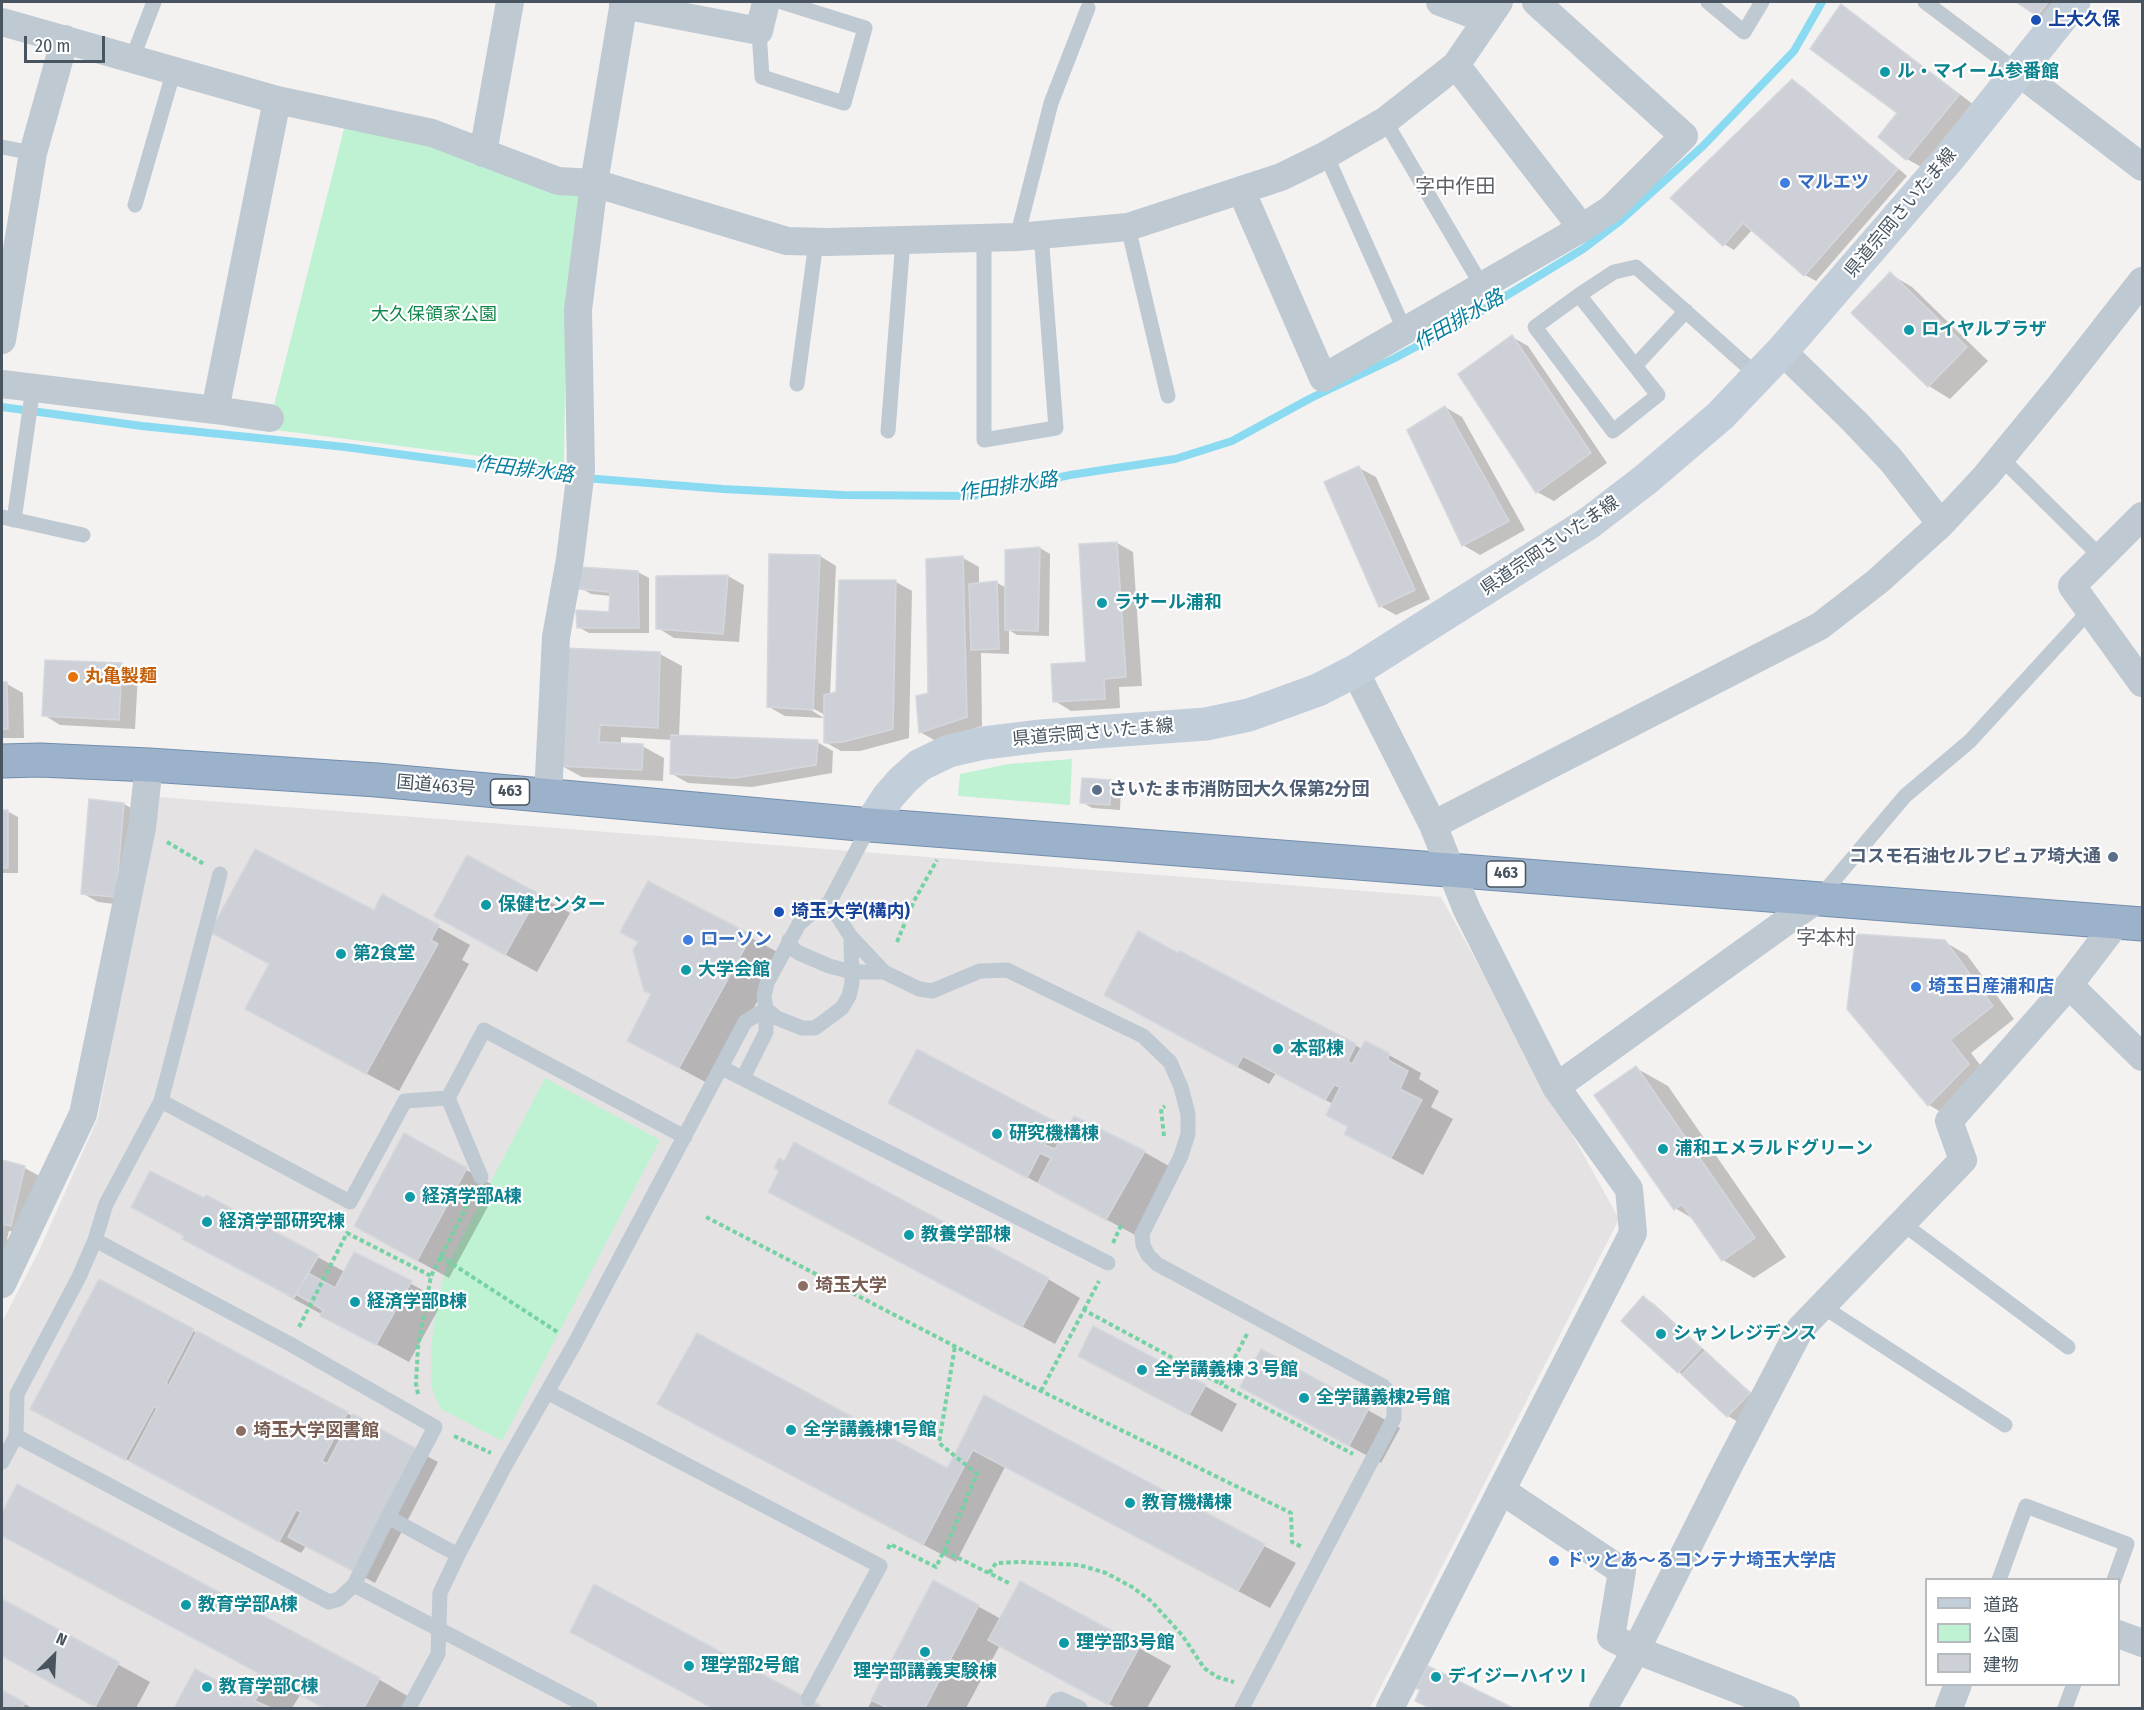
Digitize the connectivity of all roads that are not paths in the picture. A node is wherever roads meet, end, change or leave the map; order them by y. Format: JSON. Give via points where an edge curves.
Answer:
{"nodes":[{"id":1,"x":154,"y":2,"type":"edge"},
{"id":2,"x":510,"y":2,"type":"edge"},
{"id":3,"x":766,"y":2,"type":"edge"},
{"id":4,"x":782,"y":2,"type":"edge"},
{"id":5,"x":1440,"y":2,"type":"edge"},
{"id":6,"x":1536,"y":2,"type":"edge"},
{"id":7,"x":1708,"y":2,"type":"edge"},
{"id":8,"x":1762,"y":2,"type":"edge"},
{"id":9,"x":1925,"y":2,"type":"edge"},
{"id":10,"x":2074,"y":2,"type":"edge"},
{"id":11,"x":624,"y":3,"type":"edge"},
{"id":12,"x":1088,"y":8,"type":"dead end"},
{"id":13,"x":1493,"y":11,"type":"edge"},
{"id":14,"x":5,"y":15,"type":"edge"},
{"id":15,"x":759,"y":31,"type":"junction"},
{"id":16,"x":65,"y":39,"type":"junction"},
{"id":17,"x":132,"y":59,"type":"junction"},
{"id":18,"x":1456,"y":65,"type":"junction"},
{"id":19,"x":174,"y":70,"type":"junction"},
{"id":20,"x":2017,"y":71,"type":"junction"},
{"id":21,"x":278,"y":100,"type":"junction"},
{"id":22,"x":1385,"y":121,"type":"junction"},
{"id":23,"x":2,"y":147,"type":"edge"},
{"id":24,"x":33,"y":153,"type":"junction"},
{"id":25,"x":483,"y":153,"type":"junction"},
{"id":26,"x":1326,"y":155,"type":"junction"},
{"id":27,"x":2142,"y":166,"type":"edge"},
{"id":28,"x":594,"y":183,"type":"junction"},
{"id":29,"x":1240,"y":190,"type":"junction"},
{"id":30,"x":135,"y":205,"type":"dead end"},
{"id":31,"x":1128,"y":227,"type":"junction"},
{"id":32,"x":1582,"y":228,"type":"junction"},
{"id":33,"x":1029,"y":236,"type":"junction"},
{"id":34,"x":984,"y":237,"type":"junction"},
{"id":35,"x":903,"y":240,"type":"junction"},
{"id":36,"x":816,"y":242,"type":"junction"},
{"id":37,"x":2142,"y":281,"type":"edge"},
{"id":38,"x":1482,"y":286,"type":"junction"},
{"id":39,"x":1579,"y":295,"type":"junction"},
{"id":40,"x":1686,"y":312,"type":"junction"},
{"id":41,"x":1404,"y":331,"type":"junction"},
{"id":42,"x":2,"y":340,"type":"edge"},
{"id":43,"x":1782,"y":351,"type":"junction"},
{"id":44,"x":1635,"y":366,"type":"junction"},
{"id":45,"x":1758,"y":376,"type":"junction"},
{"id":46,"x":2,"y":384,"type":"edge"},
{"id":47,"x":797,"y":384,"type":"dead end"},
{"id":48,"x":32,"y":396,"type":"junction"},
{"id":49,"x":1168,"y":396,"type":"dead end"},
{"id":50,"x":215,"y":410,"type":"junction"},
{"id":51,"x":270,"y":418,"type":"dead end"},
{"id":52,"x":888,"y":431,"type":"dead end"},
{"id":53,"x":2000,"y":457,"type":"junction"},
{"id":54,"x":2142,"y":516,"type":"edge"},
{"id":55,"x":8,"y":518,"type":"edge"},
{"id":56,"x":1941,"y":524,"type":"junction"},
{"id":57,"x":83,"y":535,"type":"dead end"},
{"id":58,"x":2101,"y":557,"type":"junction"},
{"id":59,"x":2090,"y":610,"type":"junction"},
{"id":60,"x":1354,"y":671,"type":"junction"},
{"id":61,"x":2142,"y":682,"type":"edge"},
{"id":62,"x":2,"y":761,"type":"edge"},
{"id":63,"x":149,"y":765,"type":"junction"},
{"id":64,"x":548,"y":796,"type":"junction"},
{"id":65,"x":870,"y":825,"type":"junction"},
{"id":66,"x":1433,"y":825,"type":"junction"},
{"id":67,"x":1452,"y":870,"type":"junction"},
{"id":68,"x":220,"y":874,"type":"road end"},
{"id":69,"x":1819,"y":898,"type":"junction"},
{"id":70,"x":829,"y":903,"type":"junction"},
{"id":71,"x":2130,"y":923,"type":"edge"},
{"id":72,"x":850,"y":937,"type":"junction"},
{"id":73,"x":789,"y":940,"type":"junction"},
{"id":74,"x":852,"y":972,"type":"junction"},
{"id":75,"x":884,"y":972,"type":"junction"},
{"id":76,"x":2069,"y":985,"type":"junction"},
{"id":77,"x":766,"y":1009,"type":"junction"},
{"id":78,"x":2142,"y":1057,"type":"edge"},
{"id":79,"x":722,"y":1068,"type":"junction"},
{"id":80,"x":743,"y":1078,"type":"junction"},
{"id":81,"x":1556,"y":1087,"type":"junction"},
{"id":82,"x":448,"y":1098,"type":"junction"},
{"id":83,"x":161,"y":1101,"type":"junction"},
{"id":84,"x":685,"y":1137,"type":"junction"},
{"id":85,"x":481,"y":1177,"type":"road end"},
{"id":86,"x":1902,"y":1223,"type":"junction"},
{"id":87,"x":95,"y":1240,"type":"junction"},
{"id":88,"x":1108,"y":1263,"type":"dead end"},
{"id":89,"x":2,"y":1284,"type":"edge"},
{"id":90,"x":1822,"y":1306,"type":"junction"},
{"id":91,"x":2068,"y":1347,"type":"dead end"},
{"id":92,"x":548,"y":1392,"type":"junction"},
{"id":93,"x":2005,"y":1425,"type":"dead end"},
{"id":94,"x":16,"y":1436,"type":"junction"},
{"id":95,"x":2,"y":1462,"type":"edge"},
{"id":96,"x":1501,"y":1490,"type":"junction"},
{"id":97,"x":388,"y":1517,"type":"junction"},
{"id":98,"x":458,"y":1555,"type":"junction"},
{"id":99,"x":2000,"y":1578,"type":"edge"},
{"id":100,"x":2115,"y":1578,"type":"edge"},
{"id":101,"x":354,"y":1586,"type":"junction"},
{"id":102,"x":439,"y":1630,"type":"junction"},
{"id":103,"x":2120,"y":1635,"type":"edge"},
{"id":104,"x":2142,"y":1643,"type":"edge"},
{"id":105,"x":1636,"y":1650,"type":"junction"},
{"id":106,"x":1957,"y":1686,"type":"edge"},
{"id":107,"x":2073,"y":1686,"type":"edge"},
{"id":108,"x":808,"y":1699,"type":"dead end"},
{"id":109,"x":409,"y":1708,"type":"edge"},
{"id":110,"x":590,"y":1708,"type":"edge"},
{"id":111,"x":1053,"y":1708,"type":"edge"},
{"id":112,"x":1080,"y":1708,"type":"edge"},
{"id":113,"x":1242,"y":1708,"type":"edge"},
{"id":114,"x":1390,"y":1708,"type":"edge"},
{"id":115,"x":1603,"y":1708,"type":"edge"},
{"id":116,"x":1786,"y":1708,"type":"edge"},
{"id":117,"x":1949,"y":1708,"type":"edge"},
{"id":118,"x":2065,"y":1708,"type":"edge"}],
"edges":[{"from":1,"to":17,"type":"lane"},
{"from":2,"to":25,"type":"street"},
{"from":3,"to":15,"type":"street"},
{"from":4,"to":15,"type":"lane","via":[[865,28],[844,103],[762,77]]},
{"from":5,"to":13,"type":"street"},
{"from":6,"to":32,"type":"street","via":[[1684,136],[1611,209]]},
{"from":7,"to":8,"type":"lane","via":[[1744,32]]},
{"from":9,"to":20,"type":"lane"},
{"from":10,"to":20,"type":"main road","name":"県道宗岡さいたま線"},
{"from":11,"to":15,"type":"street"},
{"from":11,"to":28,"type":"street"},
{"from":12,"to":33,"type":"lane","via":[[1052,103]]},
{"from":13,"to":18,"type":"street"},
{"from":14,"to":16,"type":"street"},
{"from":16,"to":17,"type":"street"},
{"from":16,"to":24,"type":"street"},
{"from":17,"to":19,"type":"street"},
{"from":18,"to":22,"type":"street"},
{"from":18,"to":32,"type":"street"},
{"from":19,"to":21,"type":"street"},
{"from":19,"to":30,"type":"lane"},
{"from":20,"to":27,"type":"street"},
{"from":20,"to":43,"type":"main road","name":"県道宗岡さいたま線","via":[[1949,158]]},
{"from":21,"to":25,"type":"street","via":[[432,133]]},
{"from":21,"to":50,"type":"street"},
{"from":22,"to":26,"type":"street"},
{"from":22,"to":38,"type":"lane"},
{"from":23,"to":24,"type":"lane"},
{"from":24,"to":42,"type":"street"},
{"from":25,"to":28,"type":"street","via":[[558,182]]},
{"from":26,"to":29,"type":"street","via":[[1281,177]]},
{"from":26,"to":41,"type":"lane"},
{"from":28,"to":36,"type":"street","via":[[787,241]]},
{"from":28,"to":64,"type":"street","via":[[578,310],[580,477],[556,637]]},
{"from":29,"to":31,"type":"street"},
{"from":29,"to":41,"type":"street","via":[[1323,378]]},
{"from":31,"to":33,"type":"street"},
{"from":31,"to":49,"type":"lane"},
{"from":32,"to":38,"type":"street"},
{"from":33,"to":34,"type":"street"},
{"from":33,"to":34,"type":"lane","via":[[1056,428],[984,440]]},
{"from":34,"to":35,"type":"street"},
{"from":35,"to":36,"type":"street"},
{"from":35,"to":52,"type":"lane"},
{"from":36,"to":47,"type":"lane"},
{"from":37,"to":53,"type":"street"},
{"from":38,"to":41,"type":"street"},
{"from":39,"to":40,"type":"lane","via":[[1614,272],[1636,267]]},
{"from":39,"to":44,"type":"lane"},
{"from":39,"to":44,"type":"lane","via":[[1535,327],[1613,431],[1658,394]]},
{"from":40,"to":44,"type":"lane"},
{"from":40,"to":45,"type":"lane"},
{"from":43,"to":45,"type":"main road","name":"県道宗岡さいたま線"},
{"from":43,"to":56,"type":"street","via":[[1891,460]]},
{"from":45,"to":60,"type":"main road","name":"県道宗岡さいたま線","via":[[1720,416],[1589,523]]},
{"from":46,"to":48,"type":"street"},
{"from":48,"to":50,"type":"street"},
{"from":48,"to":55,"type":"lane"},
{"from":50,"to":51,"type":"street"},
{"from":53,"to":56,"type":"street"},
{"from":53,"to":58,"type":"lane"},
{"from":54,"to":58,"type":"street"},
{"from":55,"to":57,"type":"lane"},
{"from":56,"to":66,"type":"street","via":[[1820,626]]},
{"from":58,"to":59,"type":"street","via":[[2072,586]]},
{"from":59,"to":61,"type":"street"},
{"from":59,"to":69,"type":"lane","via":[[1970,741],[1905,796]]},
{"from":60,"to":65,"type":"main road","name":"県道宗岡さいたま線","via":[[1280,705],[1206,724],[1041,736],[949,751],[920,765],[903,780]]},
{"from":60,"to":66,"type":"street"},
{"from":62,"to":63,"type":"highway","name":"国道463号","number":"463"},
{"from":63,"to":64,"type":"highway","name":"国道463号","number":"463"},
{"from":63,"to":89,"type":"street","via":[[142,828],[83,1114]]},
{"from":64,"to":65,"type":"highway","name":"国道463号","number":"463"},
{"from":65,"to":67,"type":"highway","number":"463"},
{"from":65,"to":70,"type":"lane"},
{"from":66,"to":67,"type":"street"},
{"from":67,"to":69,"type":"highway","number":"463"},
{"from":67,"to":81,"type":"street","via":[[1467,910]]},
{"from":68,"to":83,"type":"lane"},
{"from":69,"to":71,"type":"highway","number":"463"},
{"from":69,"to":81,"type":"street"},
{"from":70,"to":72,"type":"lane"},
{"from":70,"to":73,"type":"lane","via":[[799,924]]},
{"from":71,"to":76,"type":"street"},
{"from":72,"to":74,"type":"lane"},
{"from":72,"to":75,"type":"lane"},
{"from":73,"to":74,"type":"lane","via":[[799,953]]},
{"from":73,"to":77,"type":"lane","via":[[767,983]]},
{"from":74,"to":75,"type":"lane"},
{"from":74,"to":77,"type":"lane","via":[[849,996],[842,1008],[815,1028],[787,1024]]},
{"from":75,"to":113,"type":"lane","via":[[932,991],[980,971],[1007,970],[1143,1036],[1170,1062],[1188,1114],[1188,1134],[1181,1156],[1142,1234],[1148,1255],[1157,1264],[1390,1393],[1394,1418]]},
{"from":76,"to":78,"type":"street"},
{"from":76,"to":86,"type":"street","via":[[1949,1121],[1963,1160]]},
{"from":77,"to":79,"type":"lane","via":[[745,1022]]},
{"from":77,"to":80,"type":"lane","via":[[766,1032]]},
{"from":79,"to":80,"type":"lane"},
{"from":79,"to":84,"type":"lane"},
{"from":80,"to":88,"type":"lane"},
{"from":81,"to":96,"type":"street","via":[[1629,1189],[1633,1233]]},
{"from":82,"to":83,"type":"lane","via":[[405,1101],[350,1202]]},
{"from":82,"to":84,"type":"lane","via":[[484,1030]]},
{"from":82,"to":85,"type":"lane"},
{"from":83,"to":87,"type":"lane","via":[[106,1204]]},
{"from":84,"to":92,"type":"lane"},
{"from":86,"to":90,"type":"street"},
{"from":86,"to":91,"type":"lane"},
{"from":87,"to":94,"type":"lane","via":[[17,1394]]},
{"from":87,"to":97,"type":"lane","via":[[435,1427]]},
{"from":90,"to":93,"type":"lane"},
{"from":90,"to":105,"type":"street","via":[[1800,1329]]},
{"from":92,"to":98,"type":"lane"},
{"from":92,"to":108,"type":"lane","via":[[880,1566]]},
{"from":94,"to":95,"type":"lane"},
{"from":94,"to":101,"type":"lane","via":[[329,1602]]},
{"from":96,"to":105,"type":"street","via":[[1622,1571],[1611,1637]]},
{"from":96,"to":114,"type":"street"},
{"from":97,"to":98,"type":"lane"},
{"from":97,"to":101,"type":"lane"},
{"from":98,"to":102,"type":"lane","via":[[440,1593]]},
{"from":99,"to":100,"type":"lane","via":[[2026,1506],[2127,1544]]},
{"from":101,"to":102,"type":"lane"},
{"from":102,"to":109,"type":"lane","via":[[438,1654]]},
{"from":102,"to":110,"type":"lane"},
{"from":103,"to":104,"type":"street"},
{"from":105,"to":115,"type":"street"},
{"from":105,"to":116,"type":"street"},
{"from":106,"to":117,"type":"street"},
{"from":107,"to":118,"type":"lane"},
{"from":111,"to":112,"type":"lane","via":[[1061,1699]]}]}
